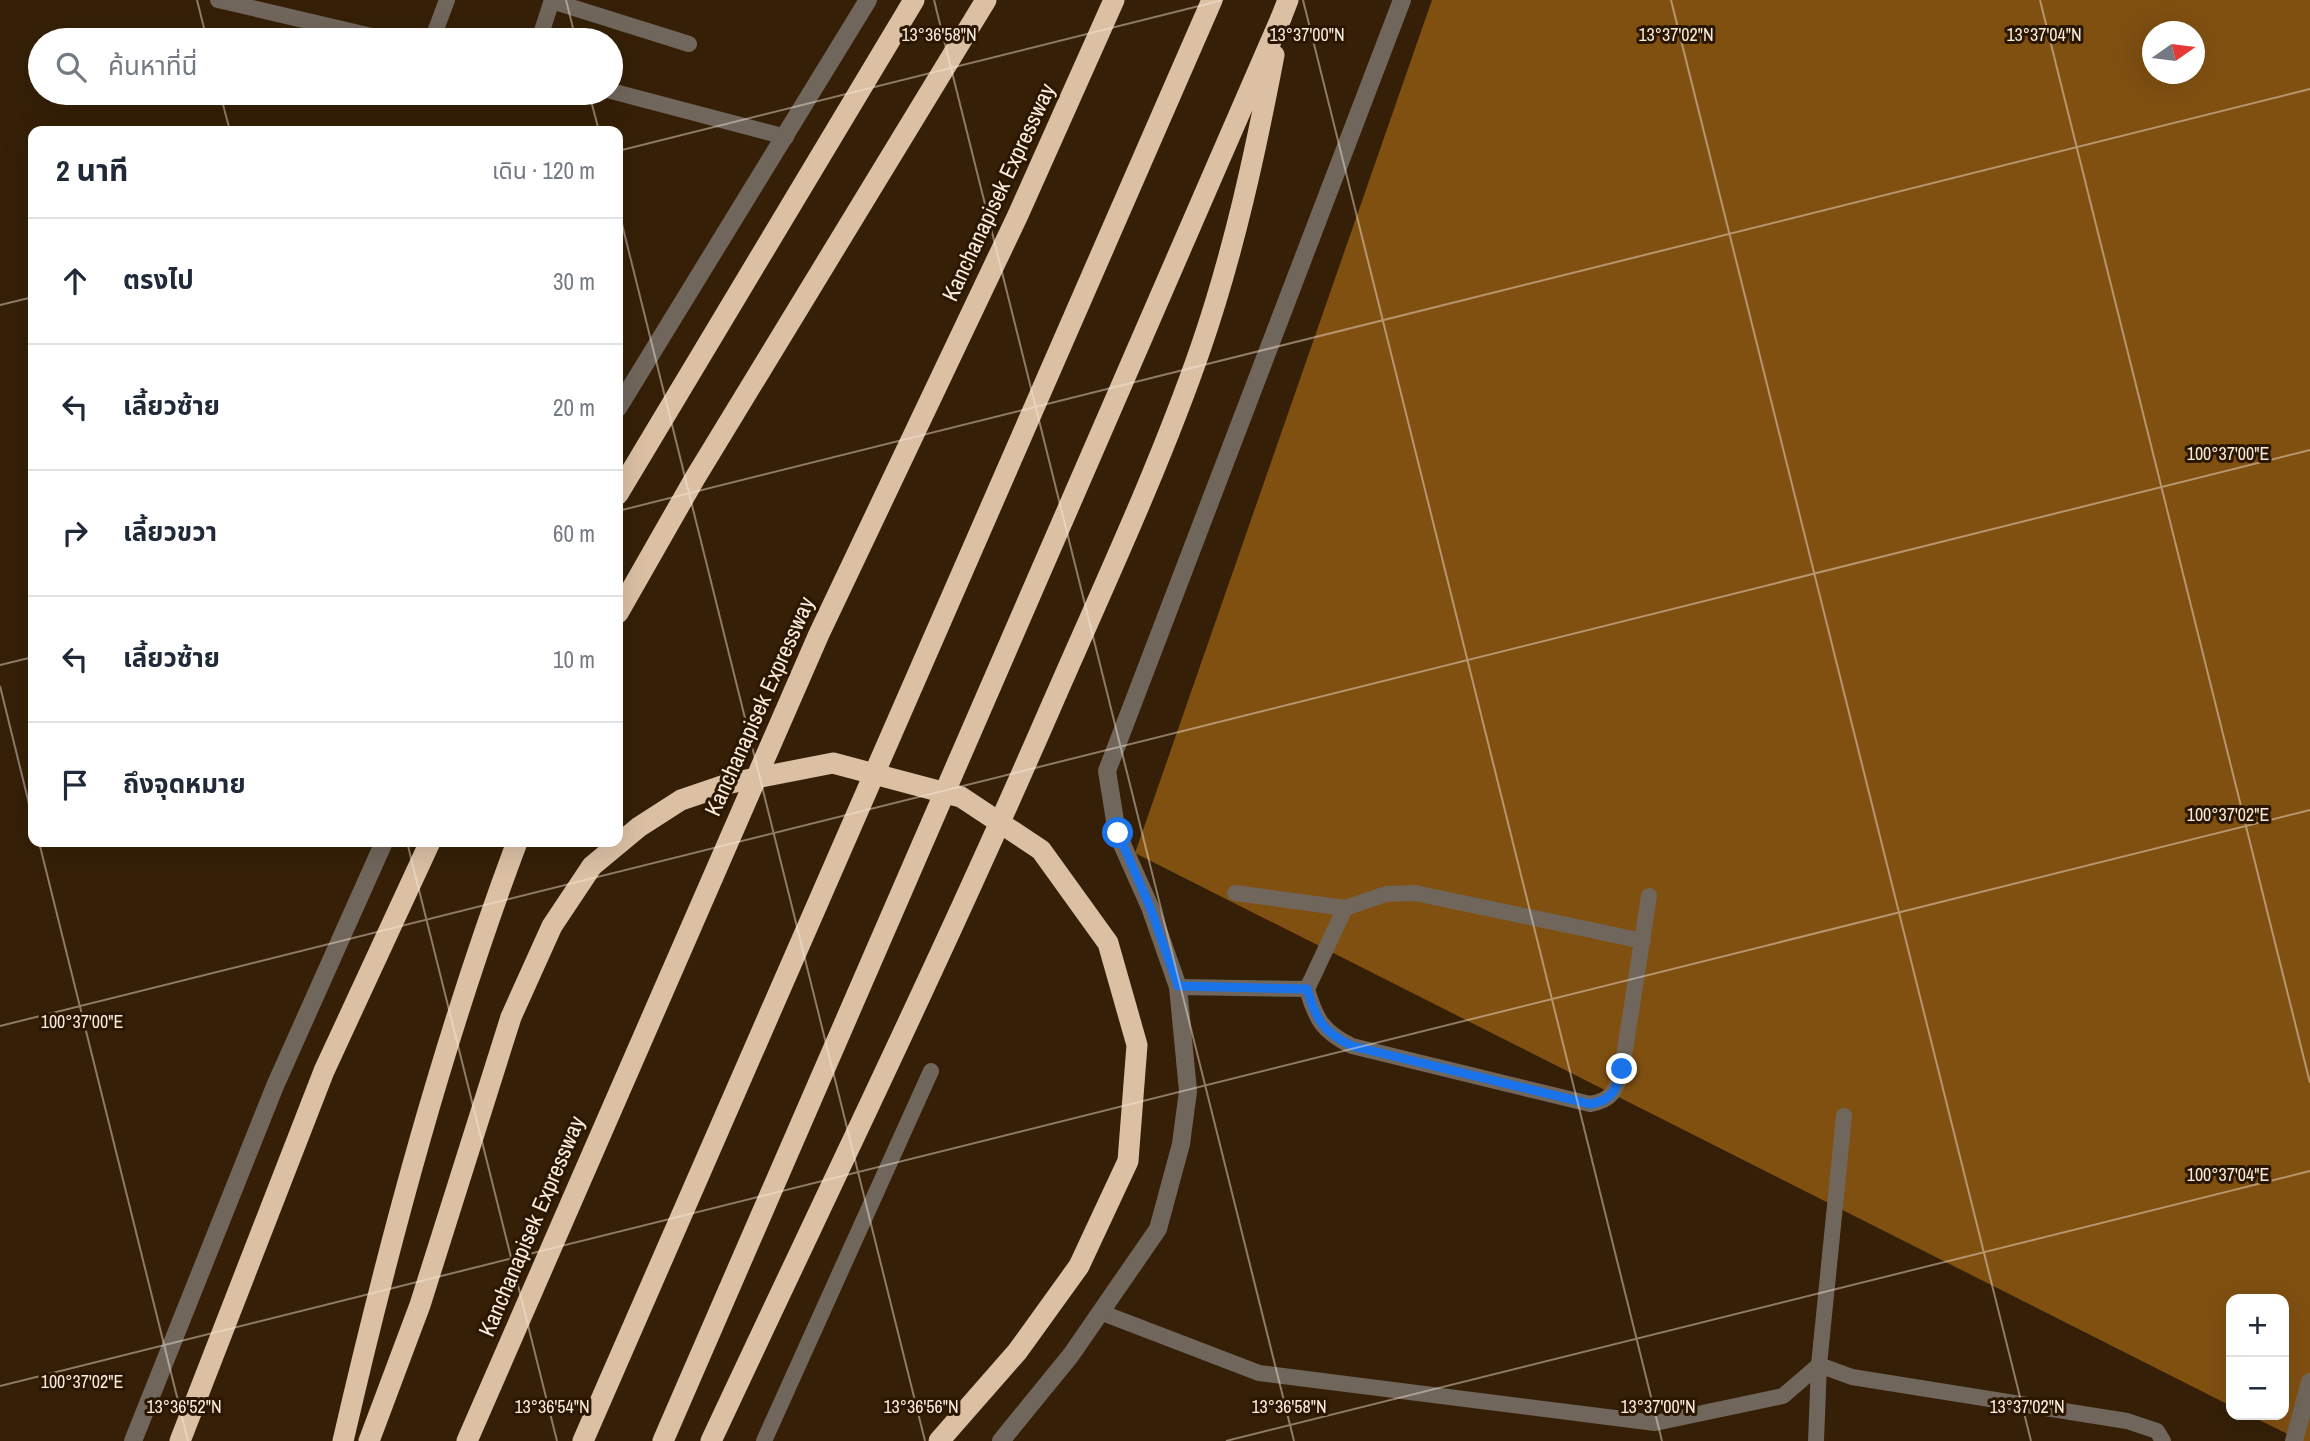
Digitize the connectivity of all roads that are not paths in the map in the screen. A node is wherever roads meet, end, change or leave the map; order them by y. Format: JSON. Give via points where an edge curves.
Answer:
{"nodes":[{"id":1,"x":218,"y":0,"type":"edge"},
{"id":2,"x":447,"y":0,"type":"edge"},
{"id":3,"x":867,"y":0,"type":"edge"},
{"id":4,"x":914,"y":0,"type":"edge"},
{"id":5,"x":986,"y":0,"type":"edge"},
{"id":6,"x":1114,"y":0,"type":"edge"},
{"id":7,"x":1212,"y":0,"type":"edge"},
{"id":8,"x":1402,"y":0,"type":"edge"},
{"id":9,"x":552,"y":1,"type":"edge"},
{"id":10,"x":1284,"y":9,"type":"edge"},
{"id":11,"x":337,"y":28,"type":"edge"},
{"id":12,"x":436,"y":28,"type":"edge"},
{"id":13,"x":543,"y":28,"type":"edge"},
{"id":14,"x":689,"y":44,"type":"dead end"},
{"id":15,"x":623,"y":94,"type":"edge"},
{"id":16,"x":786,"y":137,"type":"junction"},
{"id":17,"x":623,"y":400,"type":"edge"},
{"id":18,"x":623,"y":486,"type":"edge"},
{"id":19,"x":623,"y":604,"type":"edge"},
{"id":20,"x":623,"y":840,"type":"edge"},
{"id":21,"x":382,"y":847,"type":"edge"},
{"id":22,"x":428,"y":847,"type":"edge"},
{"id":23,"x":515,"y":847,"type":"edge"},
{"id":24,"x":615,"y":847,"type":"edge"},
{"id":25,"x":1235,"y":892,"type":"dead end"},
{"id":26,"x":1649,"y":896,"type":"dead end"},
{"id":27,"x":1345,"y":908,"type":"junction"},
{"id":28,"x":1643,"y":942,"type":"junction"},
{"id":29,"x":1178,"y":986,"type":"junction"},
{"id":30,"x":1307,"y":989,"type":"junction"},
{"id":31,"x":932,"y":1071,"type":"dead end"},
{"id":32,"x":1844,"y":1116,"type":"dead end"},
{"id":33,"x":1100,"y":1312,"type":"junction"},
{"id":34,"x":1819,"y":1365,"type":"junction"},
{"id":35,"x":2310,"y":1382,"type":"edge"},
{"id":36,"x":133,"y":1441,"type":"edge"},
{"id":37,"x":180,"y":1441,"type":"edge"},
{"id":38,"x":343,"y":1441,"type":"edge"},
{"id":39,"x":369,"y":1441,"type":"edge"},
{"id":40,"x":467,"y":1441,"type":"edge"},
{"id":41,"x":583,"y":1441,"type":"edge"},
{"id":42,"x":663,"y":1441,"type":"edge"},
{"id":43,"x":711,"y":1441,"type":"edge"},
{"id":44,"x":764,"y":1441,"type":"edge"},
{"id":45,"x":939,"y":1441,"type":"edge"},
{"id":46,"x":1001,"y":1441,"type":"edge"},
{"id":47,"x":1816,"y":1441,"type":"edge"},
{"id":48,"x":2163,"y":1441,"type":"edge"},
{"id":49,"x":2294,"y":1441,"type":"edge"}],
"edges":[{"from":1,"to":11,"type":"lane"},
{"from":2,"to":12,"type":"lane"},
{"from":3,"to":16,"type":"street"},
{"from":4,"to":18,"type":"highway"},
{"from":5,"to":19,"type":"highway"},
{"from":6,"to":40,"type":"highway","name":"Kanchanapisek Expressway","bridge":true,"via":[[1013,227],[818,634]]},
{"from":7,"to":41,"type":"highway","bridge":true},
{"from":8,"to":29,"type":"street","via":[[1107,771],[1118,833]]},
{"from":9,"to":13,"type":"lane"},
{"from":9,"to":14,"type":"lane"},
{"from":10,"to":42,"type":"highway","bridge":true},
{"from":10,"to":43,"type":"highway","bridge":true,"via":[[1250,185],[1201,348],[1160,451],[1018,783]]},
{"from":15,"to":16,"type":"lane"},
{"from":16,"to":17,"type":"street"},
{"from":20,"to":45,"type":"highway","via":[[681,800],[732,783],[833,763],[961,797],[1041,850],[1108,943],[1137,1045],[1128,1161],[1079,1266],[1017,1353]]},
{"from":21,"to":36,"type":"street","via":[[275,1086]]},
{"from":22,"to":37,"type":"highway","via":[[324,1071]]},
{"from":23,"to":38,"type":"highway","via":[[425,1121]]},
{"from":24,"to":39,"type":"highway","via":[[592,866],[552,926],[511,1017],[420,1305]]},
{"from":25,"to":27,"type":"lane"},
{"from":26,"to":28,"type":"lane"},
{"from":27,"to":28,"type":"lane","via":[[1386,894],[1415,892]]},
{"from":27,"to":30,"type":"lane"},
{"from":28,"to":30,"type":"lane","via":[[1615,1093],[1606,1101],[1590,1104],[1352,1046],[1330,1036],[1314,1013]]},
{"from":29,"to":30,"type":"lane"},
{"from":29,"to":33,"type":"street","via":[[1188,1091],[1181,1144],[1158,1229]]},
{"from":31,"to":44,"type":"lane"},
{"from":32,"to":34,"type":"lane"},
{"from":33,"to":34,"type":"lane","via":[[1259,1373],[1654,1423],[1783,1396]]},
{"from":33,"to":46,"type":"street"},
{"from":34,"to":47,"type":"lane"},
{"from":34,"to":48,"type":"lane","via":[[1852,1377],[2127,1422],[2157,1431]]},
{"from":35,"to":49,"type":"street"}]}
